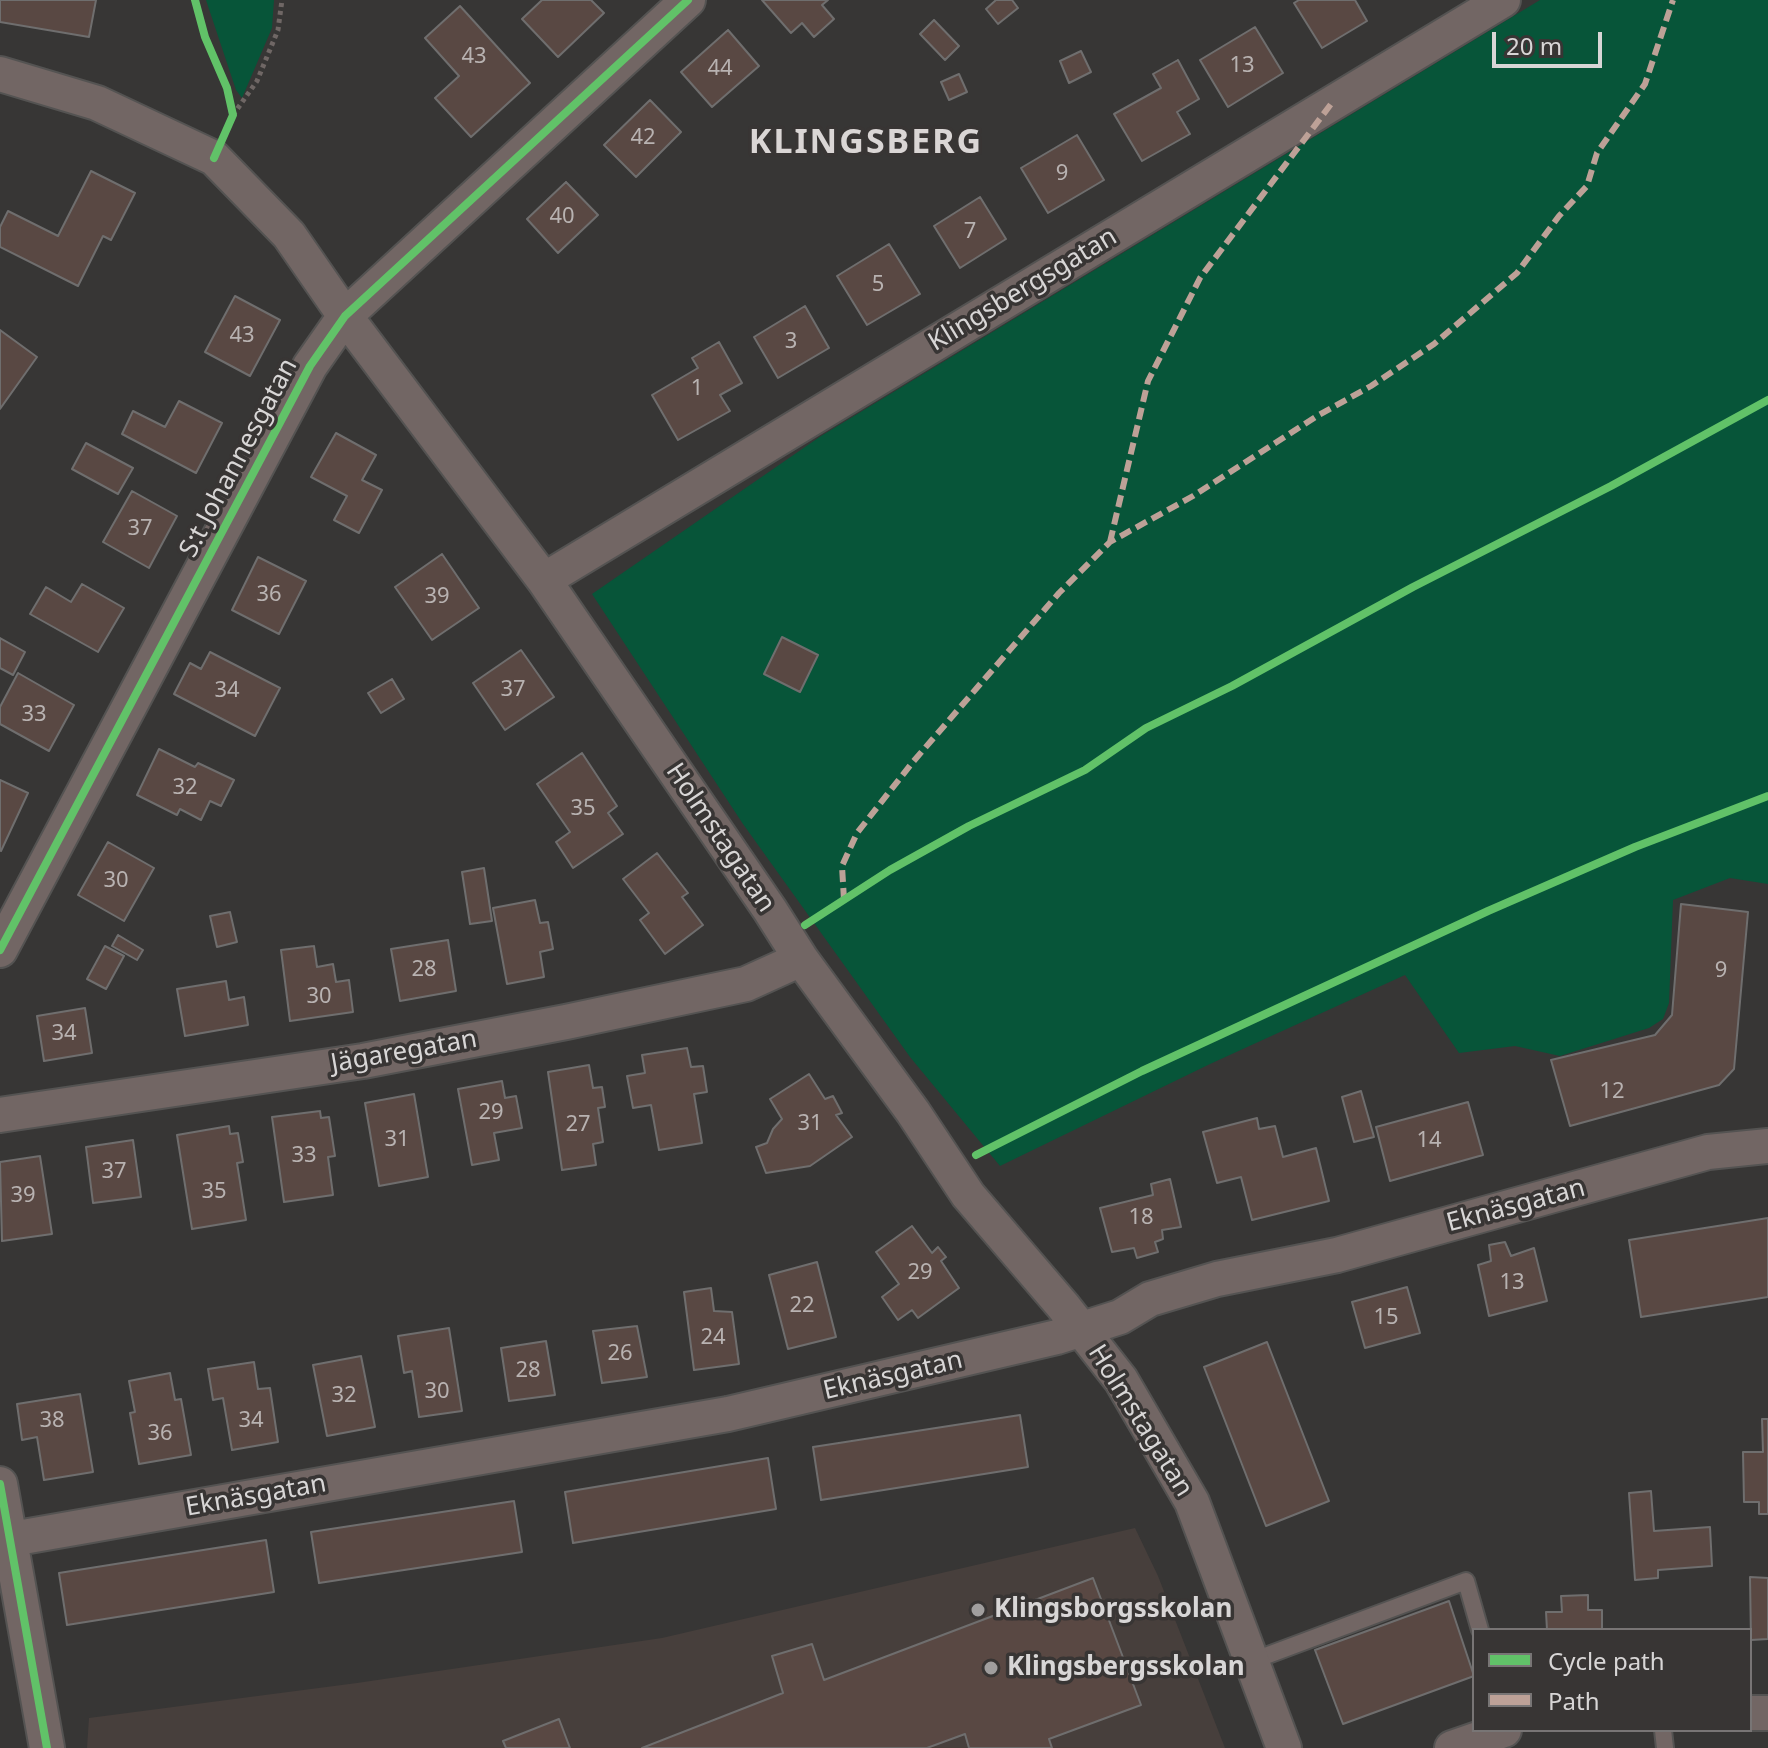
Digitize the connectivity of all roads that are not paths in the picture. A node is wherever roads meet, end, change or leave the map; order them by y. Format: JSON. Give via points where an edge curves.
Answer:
{"nodes":[{"id":1,"x":688,"y":0,"type":"edge"},
{"id":2,"x":1503,"y":0,"type":"edge"},
{"id":3,"x":0,"y":74,"type":"edge"},
{"id":4,"x":345,"y":316,"type":"junction"},
{"id":5,"x":544,"y":580,"type":"junction"},
{"id":6,"x":0,"y":950,"type":"edge"},
{"id":7,"x":801,"y":959,"type":"junction"},
{"id":8,"x":0,"y":1115,"type":"edge"},
{"id":9,"x":1768,"y":1146,"type":"edge"},
{"id":10,"x":1081,"y":1330,"type":"junction"},
{"id":11,"x":0,"y":1484,"type":"edge"},
{"id":12,"x":5,"y":1540,"type":"edge"},
{"id":13,"x":1479,"y":1628,"type":"edge"},
{"id":14,"x":1252,"y":1661,"type":"junction"},
{"id":15,"x":1498,"y":1732,"type":"edge"},
{"id":16,"x":47,"y":1748,"type":"edge"},
{"id":17,"x":1284,"y":1748,"type":"edge"},
{"id":18,"x":1452,"y":1748,"type":"edge"}],
"edges":[{"from":1,"to":4,"type":"street","name":"S:t Johannesgatan"},
{"from":2,"to":5,"type":"street","name":"Klingsbergsgatan"},
{"from":3,"to":4,"type":"street","name":"Holmstagatan","via":[[97,103],[214,158],[289,235]]},
{"from":4,"to":5,"type":"street","name":"Holmstagatan"},
{"from":4,"to":6,"type":"street","name":"S:t Johannesgatan","via":[[310,366]]},
{"from":5,"to":7,"type":"street","name":"Holmstagatan"},
{"from":7,"to":8,"type":"street","name":"Jägaregatan","via":[[746,984],[550,1025],[363,1061]]},
{"from":7,"to":10,"type":"street","name":"Holmstagatan","via":[[968,1195]]},
{"from":9,"to":10,"type":"street","name":"Eknäsgatan","via":[[1708,1152],[1337,1255],[1217,1279],[1150,1299],[1120,1317]]},
{"from":10,"to":12,"type":"street","name":"Eknäsgatan","via":[[728,1414]]},
{"from":10,"to":14,"type":"street","name":"Holmstagatan","via":[[1121,1380],[1192,1502]]},
{"from":11,"to":12,"type":"street"},
{"from":12,"to":16,"type":"street"},
{"from":13,"to":14,"type":"lane","via":[[1466,1581]]},
{"from":14,"to":17,"type":"street","name":"Holmstagatan"},
{"from":15,"to":18,"type":"street"}]}
